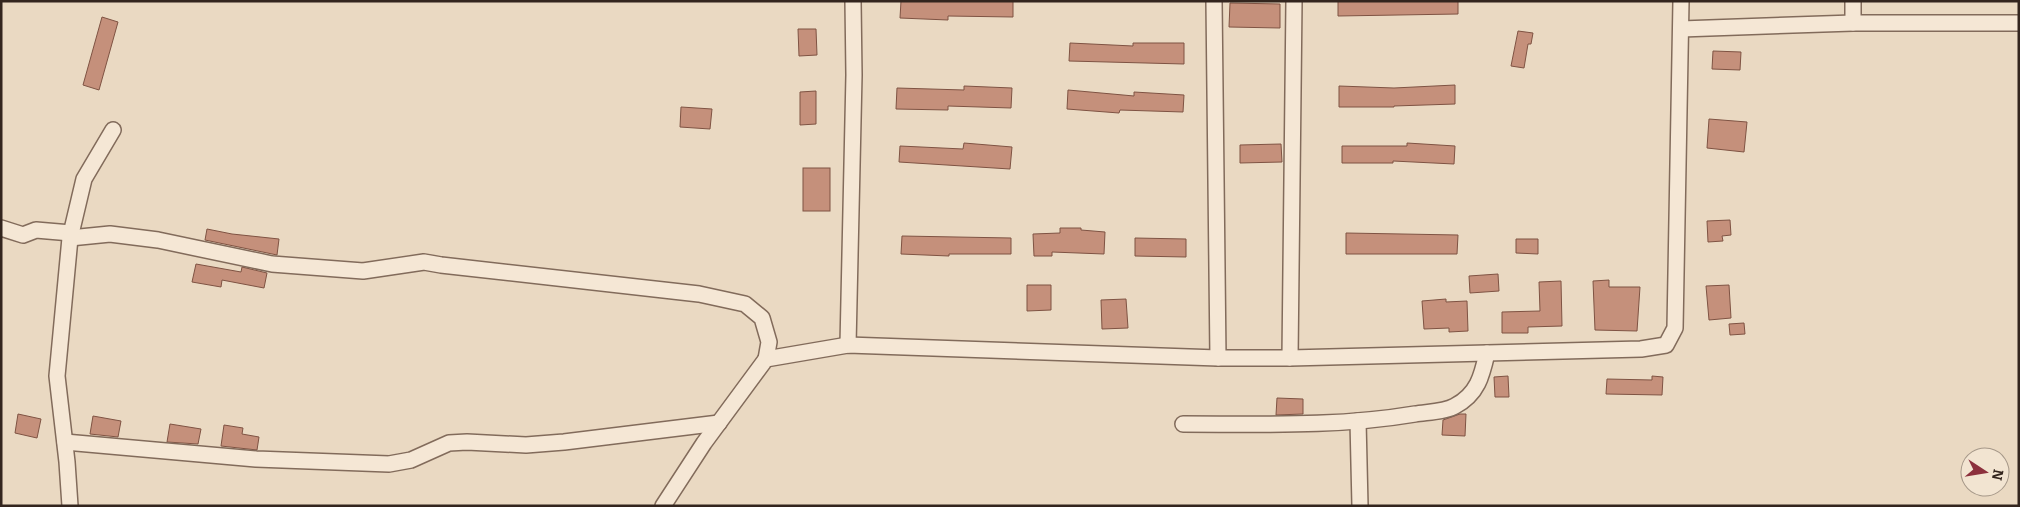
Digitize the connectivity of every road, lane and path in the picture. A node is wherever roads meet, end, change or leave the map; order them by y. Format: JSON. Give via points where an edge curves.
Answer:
{"nodes":[{"id":1,"x":853,"y":1,"type":"edge"},
{"id":2,"x":1214,"y":1,"type":"edge"},
{"id":3,"x":1294,"y":1,"type":"edge"},
{"id":4,"x":1681,"y":1,"type":"edge"},
{"id":5,"x":1853,"y":1,"type":"edge"},
{"id":6,"x":1853,"y":23,"type":"junction"},
{"id":7,"x":2019,"y":23,"type":"edge"},
{"id":8,"x":1681,"y":29,"type":"junction"},
{"id":9,"x":113,"y":130,"type":"dead end"},
{"id":10,"x":1,"y":228,"type":"edge"},
{"id":11,"x":71,"y":235,"type":"junction"},
{"id":12,"x":848,"y":345,"type":"junction"},
{"id":13,"x":1487,"y":353,"type":"junction"},
{"id":14,"x":1218,"y":358,"type":"junction"},
{"id":15,"x":1290,"y":358,"type":"junction"},
{"id":16,"x":766,"y":359,"type":"junction"},
{"id":17,"x":1358,"y":421,"type":"junction"},
{"id":18,"x":719,"y":424,"type":"junction"},
{"id":19,"x":1183,"y":424,"type":"dead end"},
{"id":20,"x":65,"y":442,"type":"junction"},
{"id":21,"x":70,"y":506,"type":"edge"},
{"id":22,"x":664,"y":506,"type":"edge"},
{"id":23,"x":1360,"y":506,"type":"edge"}],
"edges":[{"from":1,"to":12,"type":"street"},
{"from":2,"to":14,"type":"street"},
{"from":3,"to":15,"type":"street"},
{"from":4,"to":8,"type":"street"},
{"from":5,"to":6,"type":"street"},
{"from":6,"to":7,"type":"street"},
{"from":6,"to":8,"type":"street"},
{"from":8,"to":13,"type":"street","via":[[1675,328],[1666,345],[1641,349]]},
{"from":9,"to":11,"type":"street","via":[[84,179]]},
{"from":10,"to":11,"type":"street","via":[[23,235],[36,230]]},
{"from":11,"to":16,"type":"street","via":[[110,234],[158,240],[272,264],[363,271],[424,262],[699,294],[745,304],[762,318],[769,342]]},
{"from":11,"to":20,"type":"street","via":[[57,376]]},
{"from":12,"to":14,"type":"street"},
{"from":12,"to":16,"type":"street"},
{"from":13,"to":15,"type":"street"},
{"from":13,"to":17,"type":"street","via":[[1481,380],[1455,407]]},
{"from":14,"to":15,"type":"street"},
{"from":16,"to":18,"type":"street"},
{"from":17,"to":19,"type":"street"},
{"from":17,"to":23,"type":"street"},
{"from":18,"to":20,"type":"street","via":[[526,445],[449,443],[411,460],[389,464],[256,459]]},
{"from":18,"to":22,"type":"street"},
{"from":20,"to":21,"type":"street"}]}
